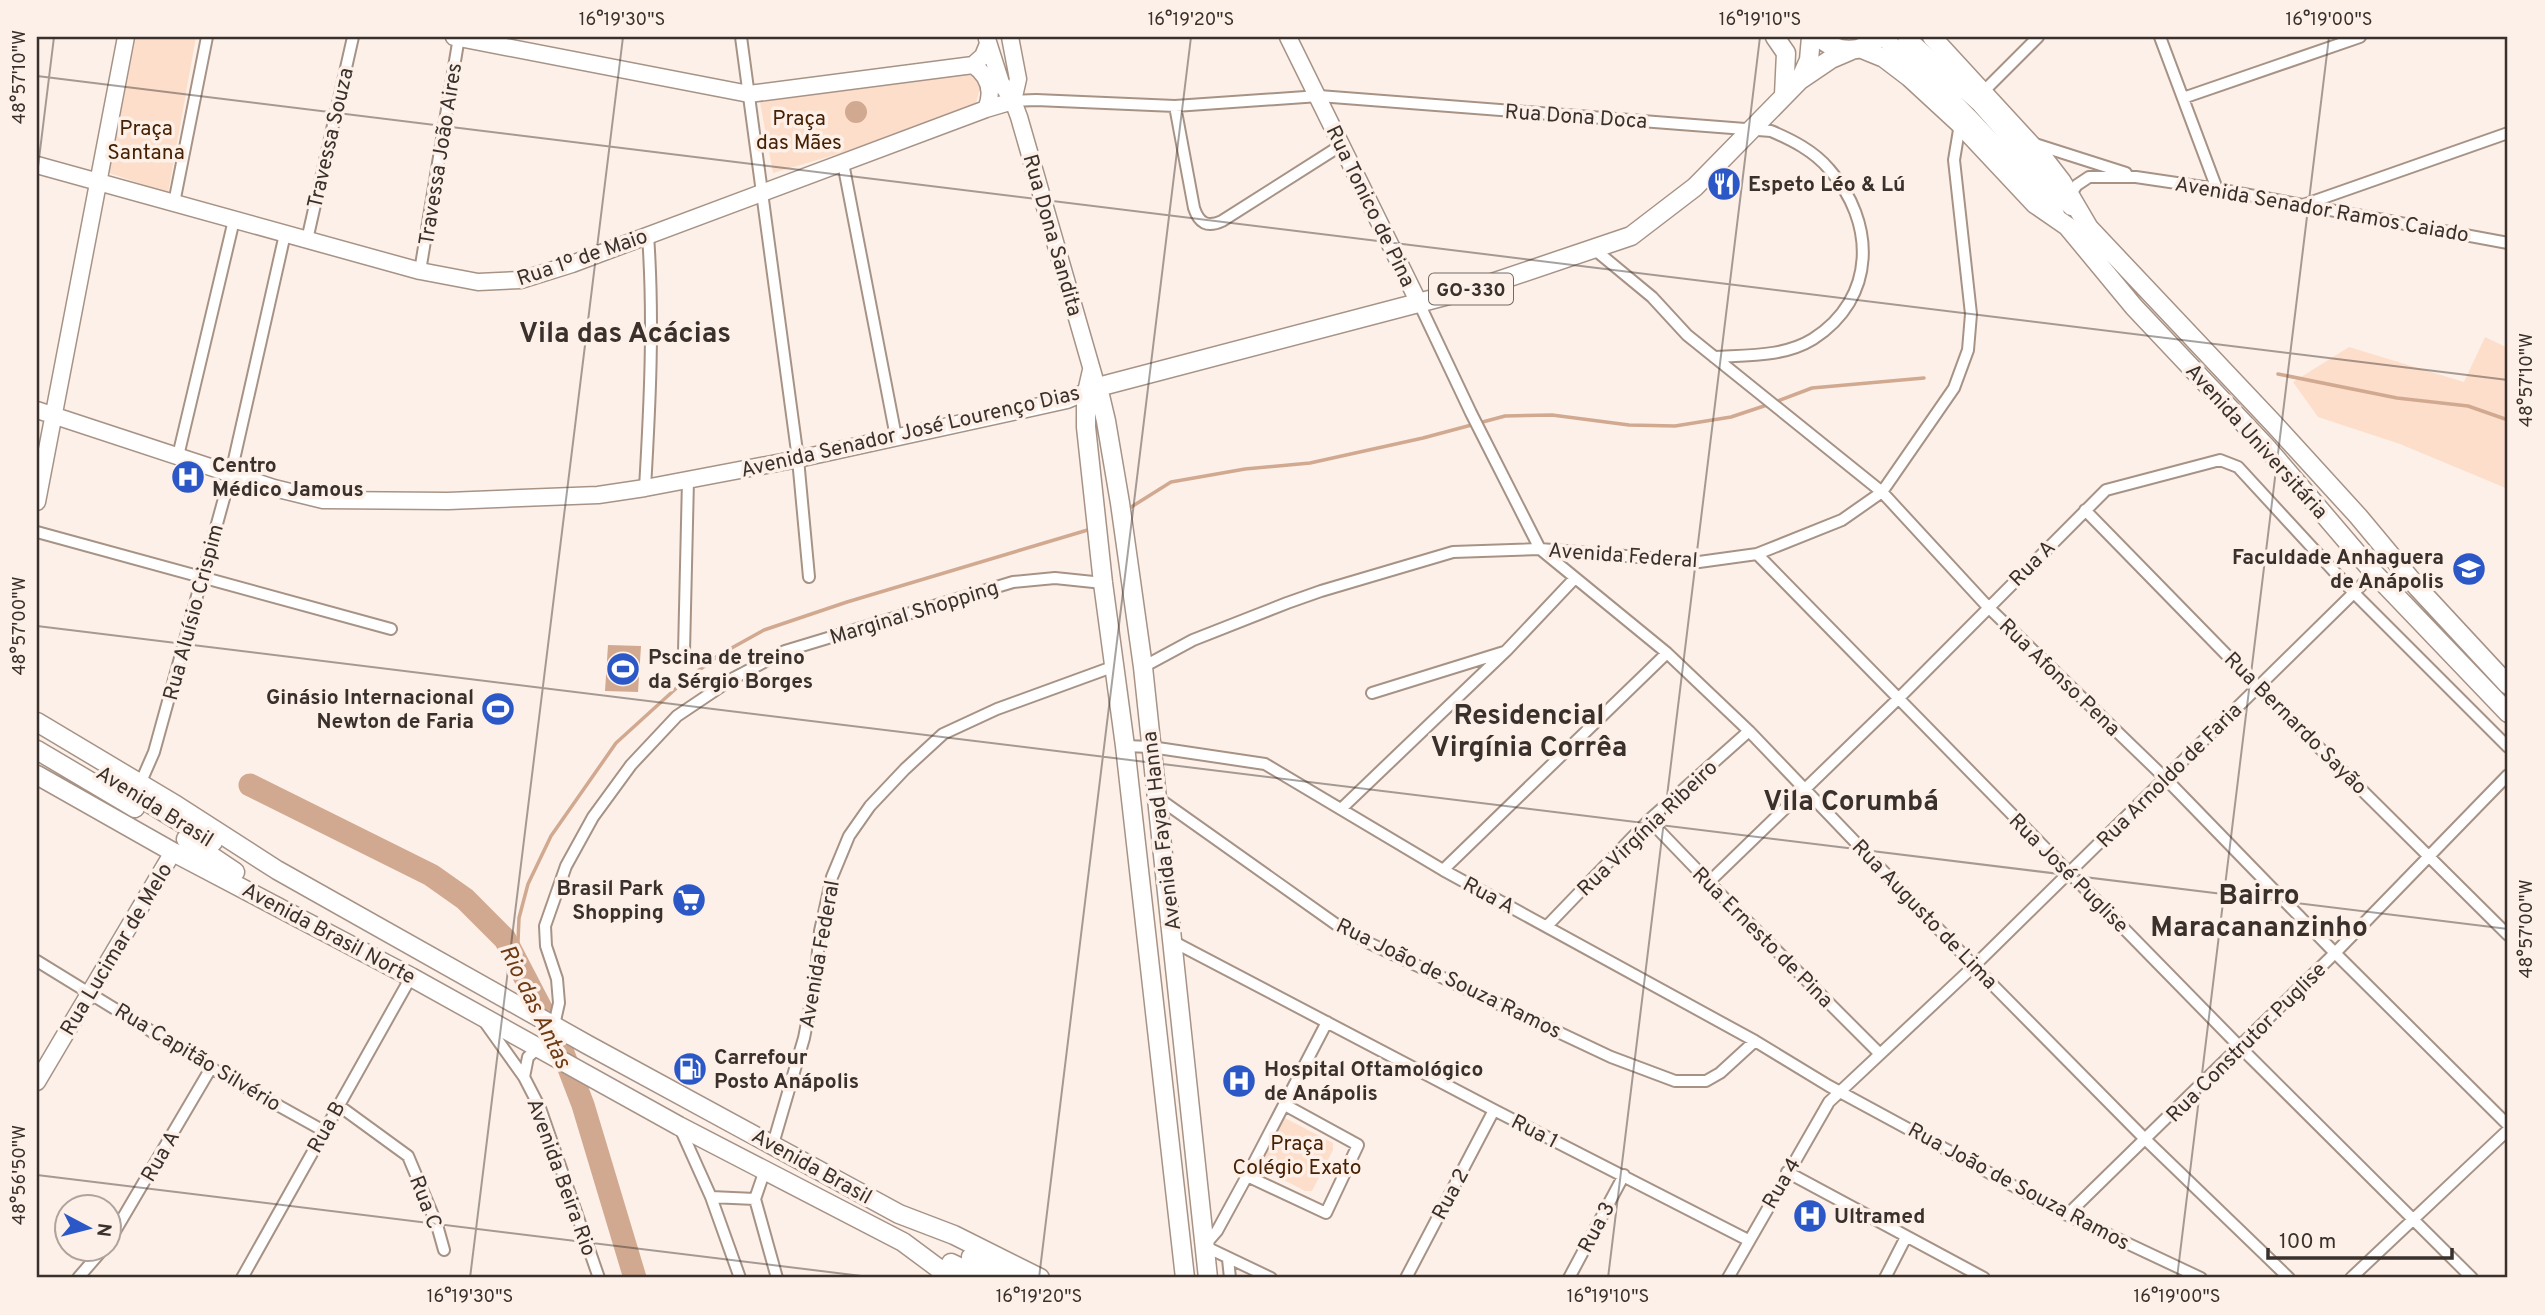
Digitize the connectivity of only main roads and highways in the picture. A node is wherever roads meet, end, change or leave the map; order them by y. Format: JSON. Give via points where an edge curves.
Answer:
{"nodes":[{"id":1,"x":126,"y":37,"type":"edge"},
{"id":2,"x":457,"y":37,"type":"edge"},
{"id":3,"x":1010,"y":37,"type":"edge"},
{"id":4,"x":1288,"y":37,"type":"edge"},
{"id":5,"x":1775,"y":37,"type":"edge"},
{"id":6,"x":1811,"y":37,"type":"edge"},
{"id":7,"x":1819,"y":37,"type":"edge"},
{"id":8,"x":1880,"y":37,"type":"edge"},
{"id":9,"x":1906,"y":37,"type":"edge"},
{"id":10,"x":1932,"y":37,"type":"edge"},
{"id":11,"x":987,"y":40,"type":"edge"},
{"id":12,"x":1857,"y":49,"type":"junction"},
{"id":13,"x":973,"y":65,"type":"junction"},
{"id":14,"x":1800,"y":80,"type":"junction"},
{"id":15,"x":1784,"y":95,"type":"junction"},
{"id":16,"x":1013,"y":101,"type":"junction"},
{"id":17,"x":986,"y":109,"type":"junction"},
{"id":18,"x":37,"y":164,"type":"edge"},
{"id":19,"x":99,"y":183,"type":"junction"},
{"id":20,"x":2067,"y":226,"type":"junction"},
{"id":21,"x":2089,"y":228,"type":"junction"},
{"id":22,"x":1418,"y":301,"type":"junction"},
{"id":23,"x":1092,"y":383,"type":"junction"},
{"id":24,"x":44,"y":413,"type":"edge"},
{"id":25,"x":2274,"y":424,"type":"junction"},
{"id":26,"x":2258,"y":438,"type":"junction"},
{"id":27,"x":37,"y":502,"type":"edge"},
{"id":28,"x":2508,"y":685,"type":"edge"},
{"id":29,"x":2508,"y":713,"type":"edge"},
{"id":30,"x":37,"y":722,"type":"edge"},
{"id":31,"x":37,"y":736,"type":"edge"},
{"id":32,"x":37,"y":750,"type":"edge"},
{"id":33,"x":37,"y":775,"type":"edge"},
{"id":34,"x":162,"y":817,"type":"junction"},
{"id":35,"x":173,"y":852,"type":"junction"},
{"id":36,"x":277,"y":870,"type":"junction"},
{"id":37,"x":255,"y":892,"type":"junction"},
{"id":38,"x":1182,"y":1044,"type":"junction"},
{"id":39,"x":588,"y":1045,"type":"joint"},
{"id":40,"x":1159,"y":1047,"type":"junction"},
{"id":41,"x":37,"y":1082,"type":"edge"},
{"id":42,"x":620,"y":1093,"type":"joint"},
{"id":43,"x":899,"y":1214,"type":"junction"},
{"id":44,"x":903,"y":1242,"type":"junction"},
{"id":45,"x":960,"y":1278,"type":"edge"},
{"id":46,"x":982,"y":1278,"type":"edge"},
{"id":47,"x":1011,"y":1278,"type":"edge"},
{"id":48,"x":1040,"y":1278,"type":"edge"},
{"id":49,"x":1185,"y":1278,"type":"edge"},
{"id":50,"x":1208,"y":1278,"type":"edge"}],
"edges":[{"from":1,"to":19,"type":"main road"},
{"from":2,"to":13,"type":"main road","via":[[749,94]]},
{"from":3,"to":16,"type":"main road","via":[[1018,79]]},
{"from":4,"to":22,"type":"main road","name":"Rua Tonico de Pina"},
{"from":5,"to":15,"type":"main road","via":[[1786,53]]},
{"from":6,"to":14,"type":"main road","name":"Avenida Senador José Lourenço Dias","via":[[1809,60]]},
{"from":7,"to":12,"type":"main road","name":"Avenida Universitária","via":[[1832,47]]},
{"from":8,"to":12,"type":"main road","name":"Avenida Senador José Lourenço Dias"},
{"from":8,"to":20,"type":"main road","name":"Avenida Universitária","via":[[1969,115]]},
{"from":9,"to":21,"type":"main road","name":"Avenida Universitária","via":[[1979,103]]},
{"from":10,"to":21,"type":"main road","name":"Avenida Universitária","via":[[2027,140]]},
{"from":11,"to":13,"type":"main road","via":[[983,55]]},
{"from":11,"to":16,"type":"main road","via":[[1001,83]]},
{"from":12,"to":14,"type":"main road","name":"Avenida Senador José Lourenço Dias","via":[[1831,59]]},
{"from":12,"to":20,"type":"main road","name":"Avenida Universitária","via":[[1893,65],[1960,124],[2035,204]]},
{"from":13,"to":17,"type":"main road","via":[[989,84]]},
{"from":14,"to":15,"type":"main road","name":"Avenida Senador José Lourenço Dias","number":"GO-330"},
{"from":15,"to":22,"type":"main road","name":"Avenida Senador José Lourenço Dias","number":"GO-330","via":[[1695,187],[1631,236],[1483,286]]},
{"from":16,"to":17,"type":"main road","name":"Rua 1º de Maio"},
{"from":16,"to":23,"type":"main road","name":"Rua Dona Sandita"},
{"from":17,"to":19,"type":"main road","name":"Rua 1º de Maio","via":[[521,280],[478,282],[420,271]]},
{"from":18,"to":19,"type":"main road","name":"Rua 1º de Maio"},
{"from":19,"to":24,"type":"main road"},
{"from":20,"to":26,"type":"main road","name":"Avenida Universitária","via":[[2134,307]]},
{"from":21,"to":25,"type":"main road","name":"Avenida Universitária"},
{"from":22,"to":23,"type":"main road","name":"Avenida Senador José Lourenço Dias","number":"GO-330"},
{"from":23,"to":24,"type":"main road","name":"Avenida Senador José Lourenço Dias","number":"GO-330","via":[[1067,400],[645,488],[598,495],[448,501],[323,500]]},
{"from":23,"to":38,"type":"main road","name":"Avenida Fayad Hanna","via":[[1107,421],[1143,667]]},
{"from":23,"to":40,"type":"main road","name":"Avenida Fayad Hanna","via":[[1086,427]]},
{"from":24,"to":27,"type":"main road"},
{"from":25,"to":26,"type":"main road"},
{"from":25,"to":28,"type":"main road","name":"Avenida Universitária"},
{"from":26,"to":29,"type":"main road","name":"Avenida Universitária","via":[[2374,573]]},
{"from":30,"to":36,"type":"main road","name":"Avenida Brasil Norte"},
{"from":31,"to":34,"type":"main road","name":"Avenida Brasil","via":[[73,755]]},
{"from":32,"to":34,"type":"main road","name":"Avenida Brasil"},
{"from":33,"to":35,"type":"main road","name":"Avenida Brasil Norte"},
{"from":34,"to":36,"type":"main road","name":"Avenida Brasil"},
{"from":34,"to":37,"type":"main road","name":"Avenida Brasil"},
{"from":35,"to":37,"type":"main road","name":"Avenida Brasil Norte"},
{"from":35,"to":41,"type":"main road","name":"Rua Lucimar de Melo"},
{"from":36,"to":39,"type":"main road","name":"Avenida Brasil Norte"},
{"from":37,"to":42,"type":"main road","name":"Avenida Brasil Norte"},
{"from":38,"to":40,"type":"main road"},
{"from":38,"to":50,"type":"main road","name":"Avenida Fayad Hanna"},
{"from":39,"to":43,"type":"main road","name":"Avenida Brasil"},
{"from":40,"to":49,"type":"main road","name":"Avenida Fayad Hanna"},
{"from":42,"to":44,"type":"main road","name":"Avenida Brasil"},
{"from":43,"to":47,"type":"main road"},
{"from":43,"to":48,"type":"main road","name":"Avenida Brasil"},
{"from":44,"to":45,"type":"main road","name":"Avenida Brasil"},
{"from":44,"to":46,"type":"main road"}]}
